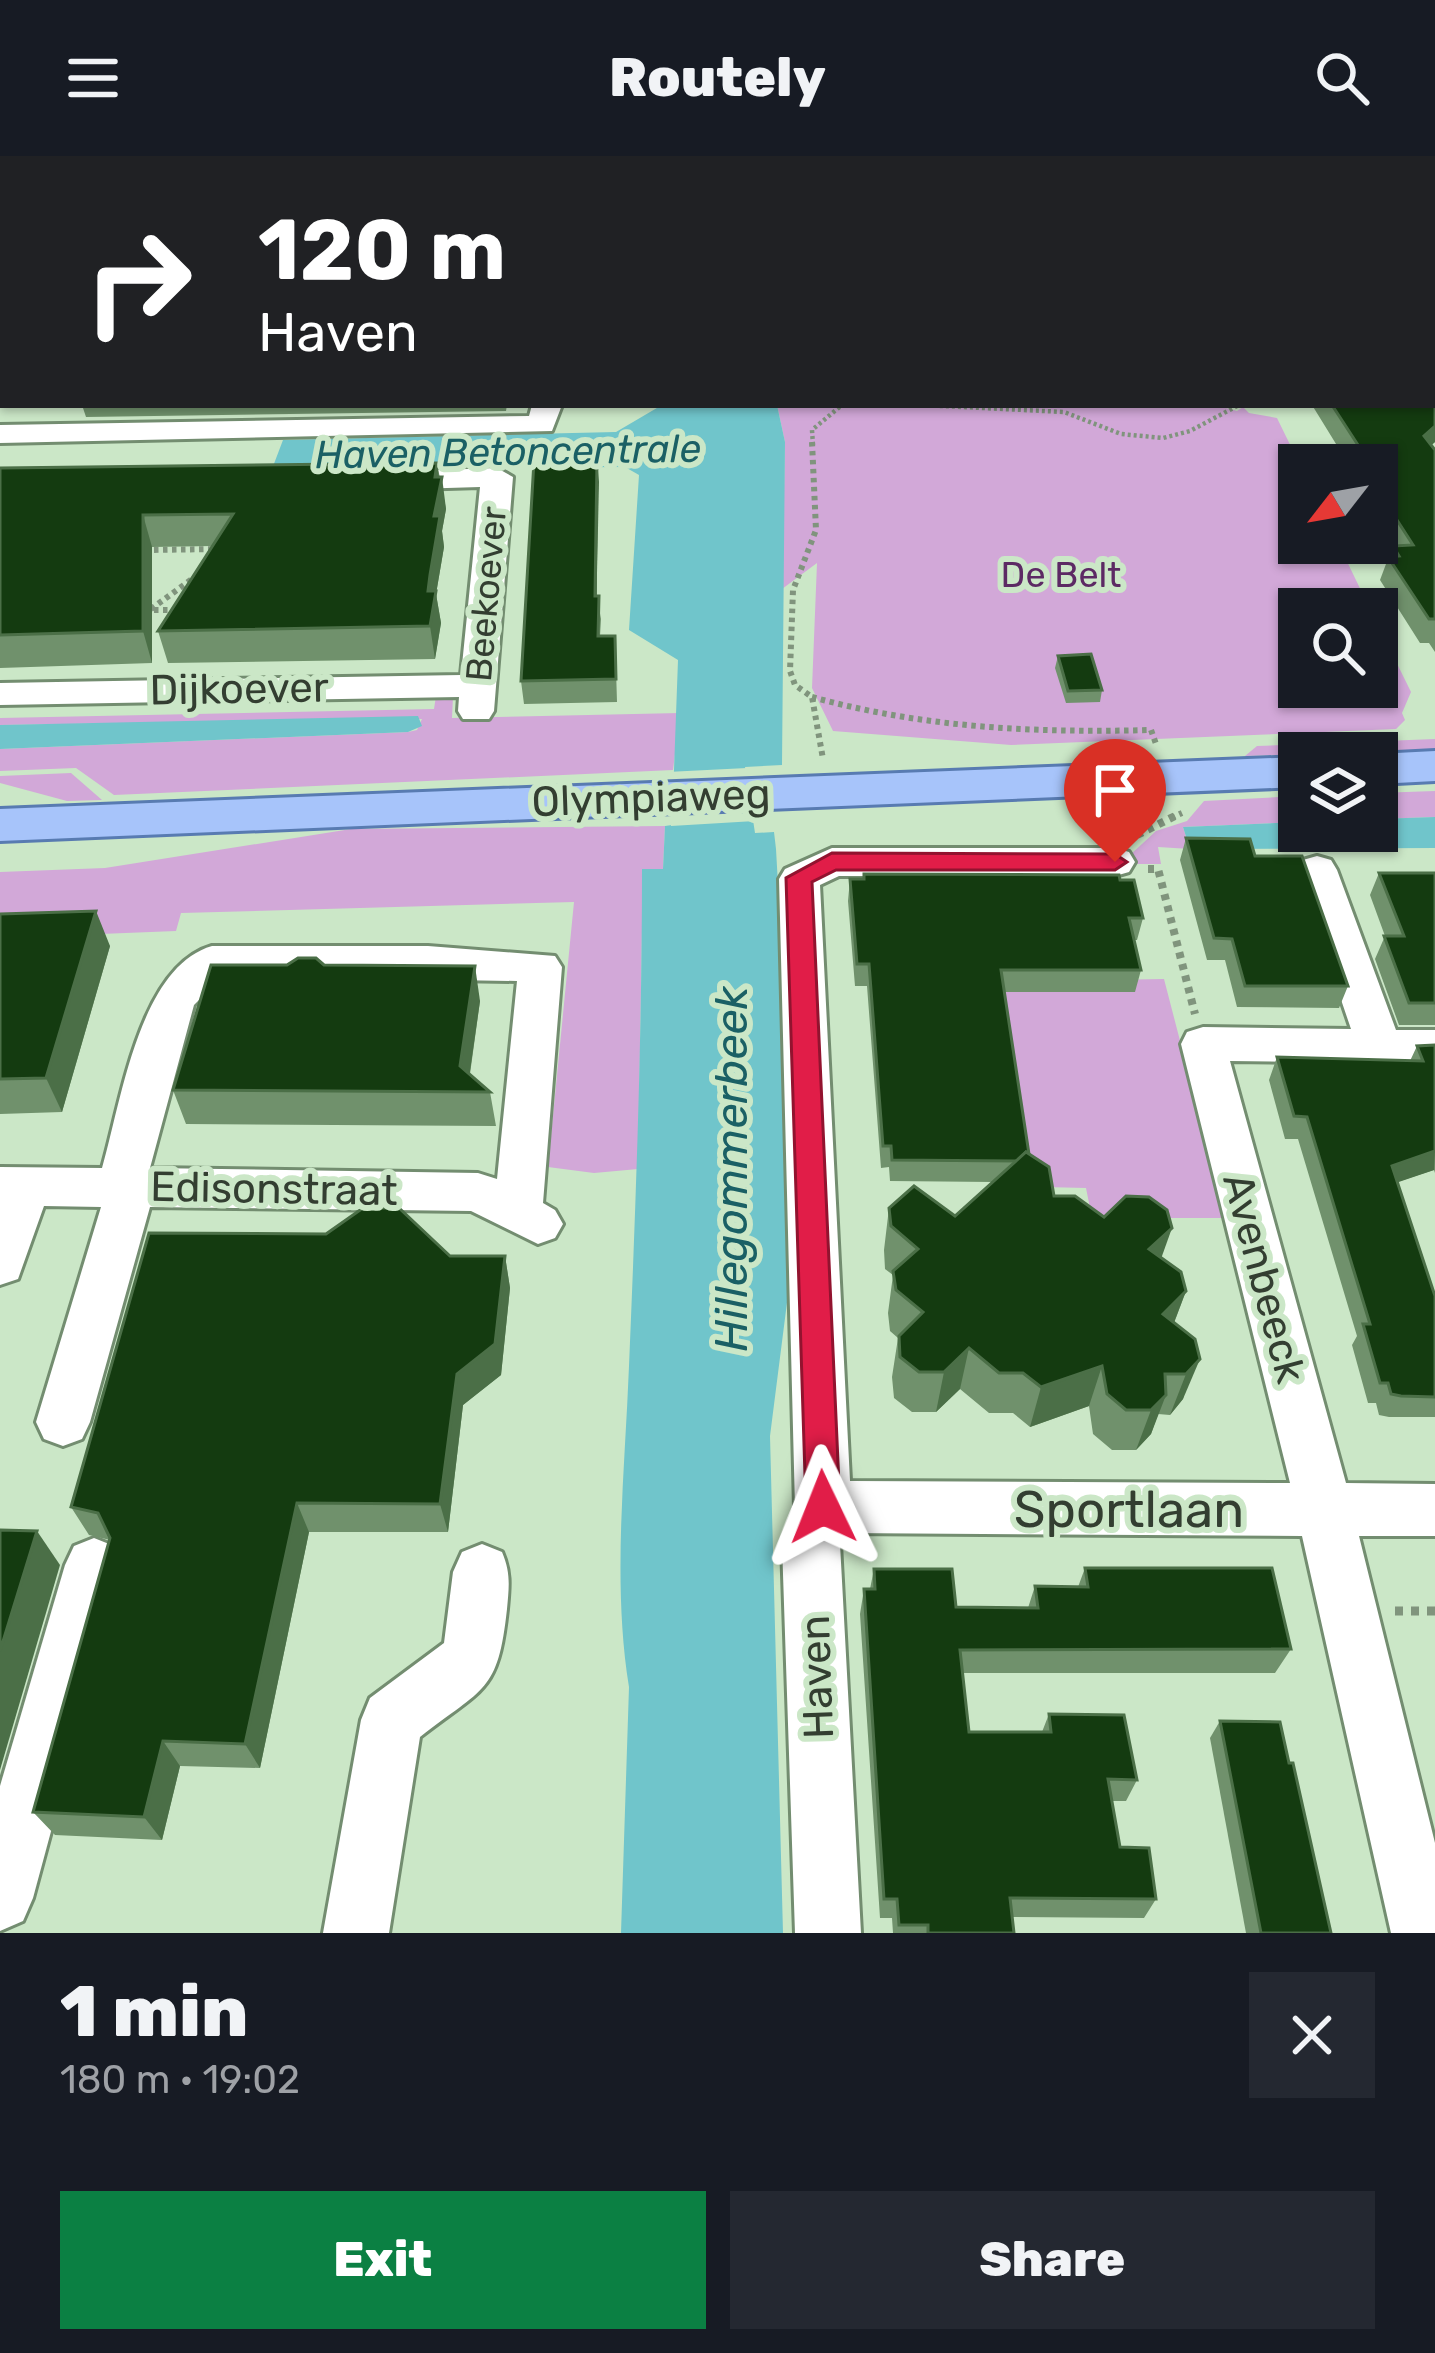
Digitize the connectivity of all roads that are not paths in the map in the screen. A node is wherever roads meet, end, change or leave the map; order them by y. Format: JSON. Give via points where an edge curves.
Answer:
{"nodes":[{"id":1,"x":544,"y":415,"type":"edge"},
{"id":2,"x":0,"y":434,"type":"edge"},
{"id":3,"x":343,"y":482,"type":"edge"},
{"id":4,"x":0,"y":694,"type":"edge"},
{"id":5,"x":477,"y":699,"type":"joint"},
{"id":6,"x":1435,"y":766,"type":"edge"},
{"id":7,"x":1398,"y":768,"type":"edge"},
{"id":8,"x":1278,"y":773,"type":"edge"},
{"id":9,"x":1,"y":824,"type":"edge"},
{"id":10,"x":1136,"y":866,"type":"road end"},
{"id":11,"x":1317,"y":870,"type":"dead end"},
{"id":12,"x":1380,"y":1048,"type":"junction"},
{"id":13,"x":1435,"y":1048,"type":"edge"},
{"id":14,"x":13,"y":1186,"type":"edge"},
{"id":15,"x":126,"y":1187,"type":"junction"},
{"id":16,"x":0,"y":1264,"type":"edge"},
{"id":17,"x":63,"y":1422,"type":"dead end"},
{"id":18,"x":823,"y":1507,"type":"junction"},
{"id":19,"x":1435,"y":1510,"type":"edge"},
{"id":20,"x":1325,"y":1511,"type":"junction"},
{"id":21,"x":94,"y":1565,"type":"dead end"},
{"id":22,"x":482,"y":1572,"type":"dead end"},
{"id":23,"x":0,"y":1898,"type":"edge"},
{"id":24,"x":356,"y":1933,"type":"edge"},
{"id":25,"x":828,"y":1933,"type":"edge"},
{"id":26,"x":1424,"y":1933,"type":"edge"}],
"edges":[{"from":1,"to":2,"type":"street"},
{"from":3,"to":5,"type":"street","name":"Beekoever","via":[[497,477]]},
{"from":4,"to":5,"type":"street","name":"Dijkoever"},
{"from":6,"to":7,"type":"main road"},
{"from":8,"to":9,"type":"main road","name":"Olympiaweg"},
{"from":10,"to":18,"type":"street","name":"Haven","via":[[832,862],[799,878]]},
{"from":11,"to":12,"type":"street"},
{"from":12,"to":13,"type":"street"},
{"from":12,"to":20,"type":"street","name":"Avenbeeck","via":[[1203,1044]]},
{"from":14,"to":15,"type":"street","name":"Edisonstraat"},
{"from":14,"to":16,"type":"street"},
{"from":15,"to":15,"type":"street","name":"Edisonstraat","via":[[478,1192],[529,1219],[540,968],[212,961],[173,998]]},
{"from":15,"to":17,"type":"street"},
{"from":18,"to":20,"type":"street","name":"Sportlaan"},
{"from":18,"to":25,"type":"street","name":"Haven","via":[[811,1544]]},
{"from":19,"to":20,"type":"street","name":"Sportlaan"},
{"from":20,"to":26,"type":"street","name":"Avenbeeck"},
{"from":21,"to":23,"type":"street"},
{"from":22,"to":24,"type":"street","via":[[472,1659],[392,1720]]}]}
